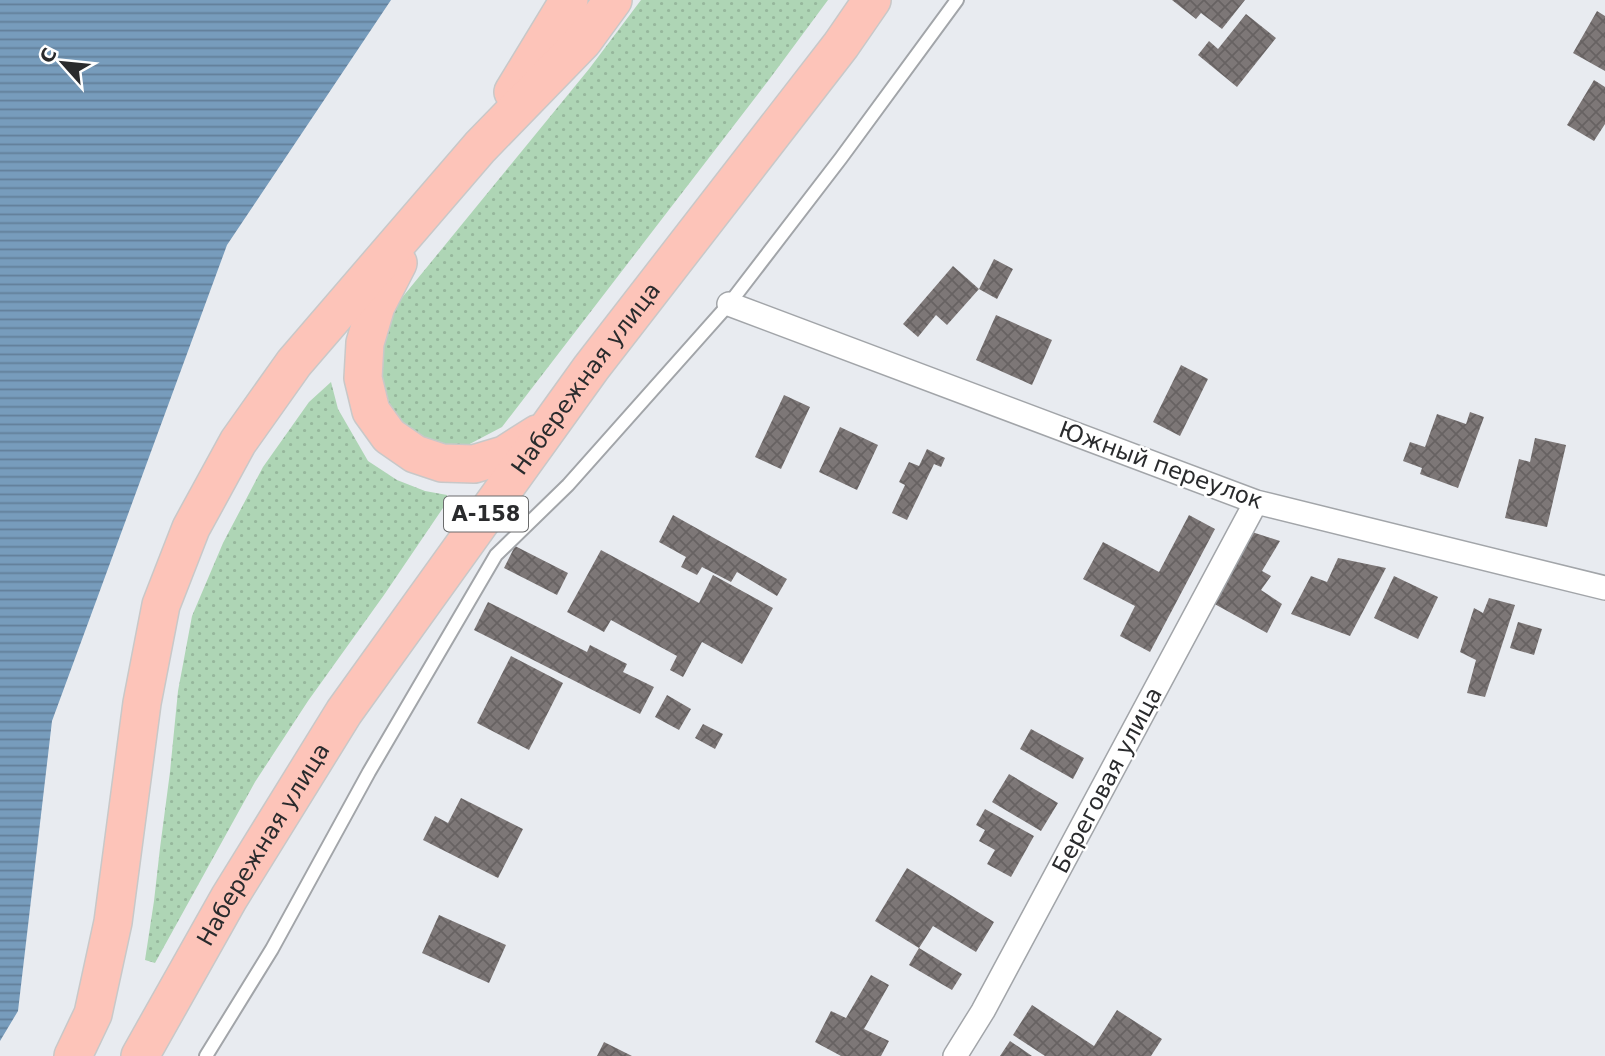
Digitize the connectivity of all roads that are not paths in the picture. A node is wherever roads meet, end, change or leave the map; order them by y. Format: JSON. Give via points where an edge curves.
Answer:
{"nodes":[{"id":1,"x":569,"y":0,"type":"edge"},
{"id":2,"x":614,"y":0,"type":"edge"},
{"id":3,"x":872,"y":0,"type":"edge"},
{"id":4,"x":888,"y":0,"type":"edge"},
{"id":5,"x":957,"y":0,"type":"edge"},
{"id":6,"x":841,"y":45,"type":"junction"},
{"id":7,"x":480,"y":147,"type":"junction"},
{"id":8,"x":426,"y":210,"type":"junction"},
{"id":9,"x":729,"y":304,"type":"junction"},
{"id":10,"x":548,"y":427,"type":"junction"},
{"id":11,"x":1256,"y":502,"type":"junction"},
{"id":12,"x":1605,"y":588,"type":"edge"},
{"id":13,"x":73,"y":1056,"type":"edge"},
{"id":14,"x":140,"y":1056,"type":"edge"},
{"id":15,"x":206,"y":1056,"type":"edge"},
{"id":16,"x":955,"y":1056,"type":"edge"}],
"edges":[{"from":1,"to":7,"type":"main road"},
{"from":2,"to":7,"type":"main road","via":[[583,41]]},
{"from":3,"to":6,"type":"main road","name":"Набережная улица","number":"А-158"},
{"from":4,"to":6,"type":"main road"},
{"from":5,"to":9,"type":"lane"},
{"from":6,"to":10,"type":"main road","name":"Набережная улица","number":"А-158"},
{"from":7,"to":8,"type":"main road"},
{"from":8,"to":10,"type":"main road","via":[[376,306],[365,343],[363,378],[372,411],[389,436],[415,454],[442,463],[474,464],[504,455]]},
{"from":8,"to":13,"type":"main road","via":[[295,363],[238,442],[191,528],[161,605],[142,703],[113,922],[93,1014]]},
{"from":9,"to":11,"type":"street","name":"Южный переулок"},
{"from":9,"to":15,"type":"lane","via":[[568,485],[496,555],[272,949]]},
{"from":10,"to":14,"type":"main road","name":"Набережная улица","number":"А-158","via":[[344,712],[229,898]]},
{"from":11,"to":12,"type":"street","name":"Южный переулок"},
{"from":11,"to":16,"type":"street","name":"Береговая улица","via":[[983,1012]]}]}
